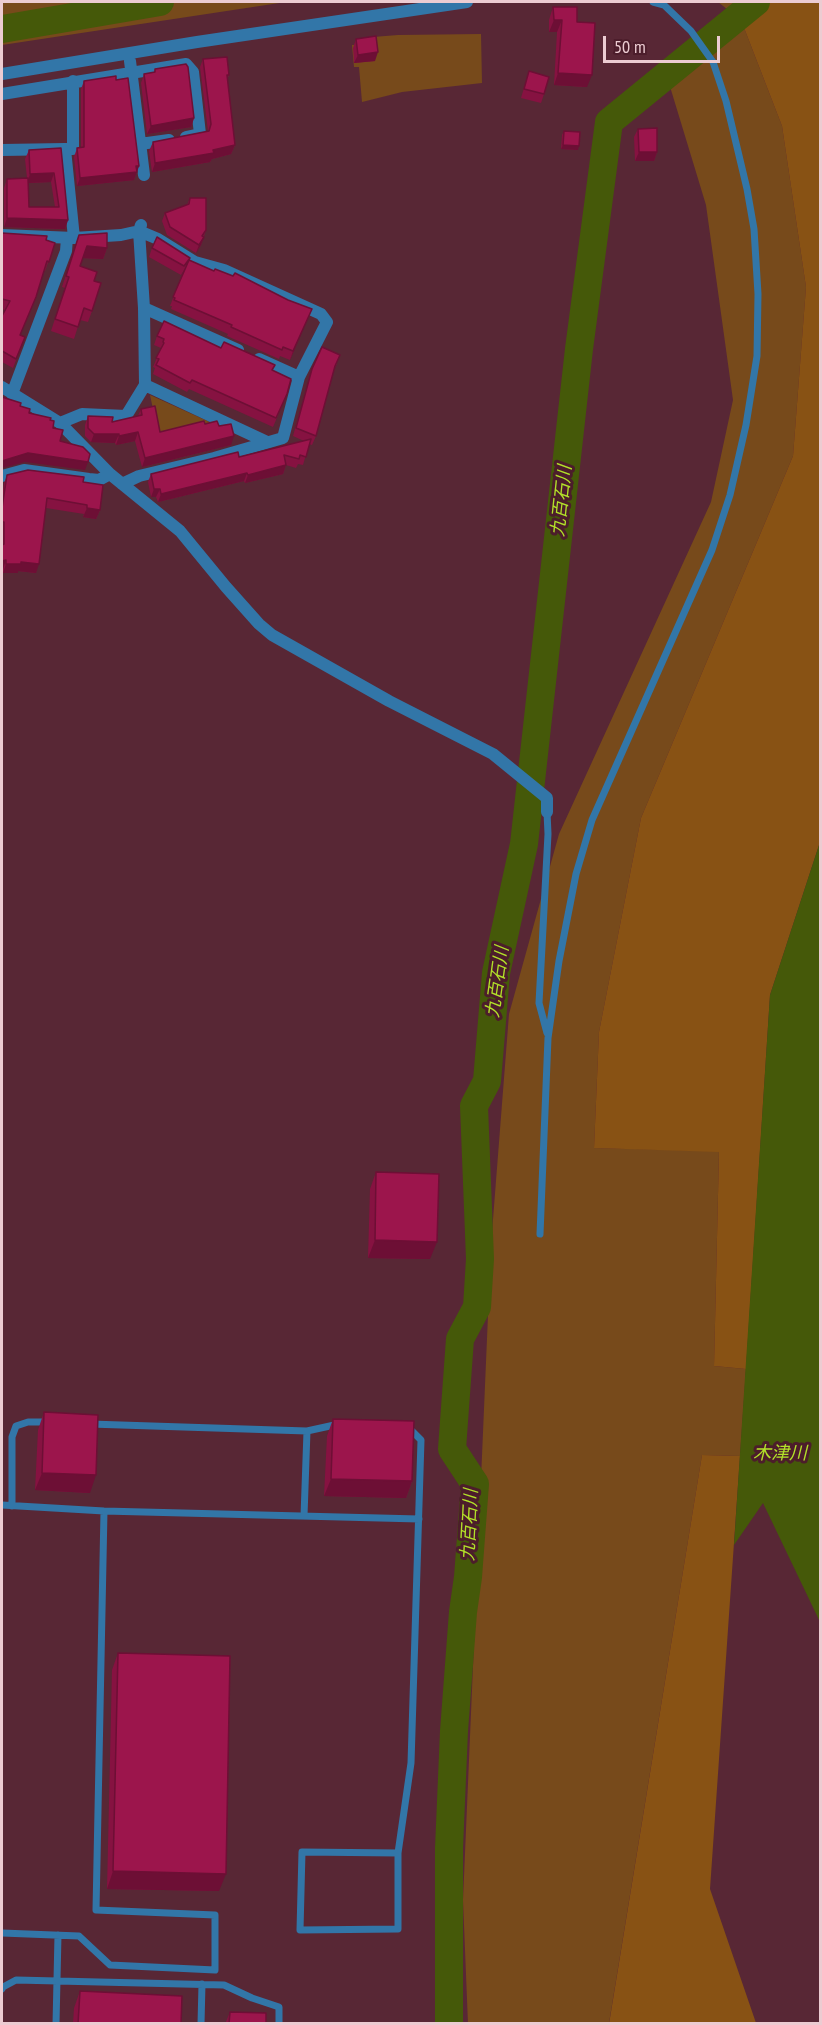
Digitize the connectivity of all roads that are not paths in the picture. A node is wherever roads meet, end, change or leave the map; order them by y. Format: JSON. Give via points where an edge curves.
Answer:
{"nodes":[{"id":1,"x":467,"y":2,"type":"edge"},
{"id":2,"x":653,"y":2,"type":"edge"},
{"id":3,"x":182,"y":45,"type":"junction"},
{"id":4,"x":74,"y":62,"type":"junction"},
{"id":5,"x":131,"y":67,"type":"junction"},
{"id":6,"x":2,"y":74,"type":"edge"},
{"id":7,"x":73,"y":81,"type":"junction"},
{"id":8,"x":2,"y":94,"type":"edge"},
{"id":9,"x":140,"y":144,"type":"junction"},
{"id":10,"x":65,"y":149,"type":"junction"},
{"id":11,"x":2,"y":150,"type":"edge"},
{"id":12,"x":144,"y":175,"type":"dead end"},
{"id":13,"x":140,"y":228,"type":"junction"},
{"id":14,"x":2,"y":235,"type":"edge"},
{"id":15,"x":71,"y":238,"type":"junction"},
{"id":16,"x":144,"y":308,"type":"junction"},
{"id":17,"x":299,"y":377,"type":"junction"},
{"id":18,"x":145,"y":385,"type":"junction"},
{"id":19,"x":7,"y":390,"type":"edge"},
{"id":20,"x":60,"y":423,"type":"junction"},
{"id":21,"x":267,"y":442,"type":"junction"},
{"id":22,"x":110,"y":474,"type":"junction"},
{"id":23,"x":2,"y":476,"type":"edge"},
{"id":24,"x":122,"y":484,"type":"junction"},
{"id":25,"x":547,"y":812,"type":"joint"},
{"id":26,"x":549,"y":1038,"type":"junction"},
{"id":27,"x":540,"y":1234,"type":"dead end"},
{"id":28,"x":63,"y":1423,"type":"edge"},
{"id":29,"x":86,"y":1423,"type":"edge"},
{"id":30,"x":342,"y":1423,"type":"edge"},
{"id":31,"x":404,"y":1423,"type":"edge"},
{"id":32,"x":307,"y":1431,"type":"junction"},
{"id":33,"x":2,"y":1505,"type":"edge"},
{"id":34,"x":12,"y":1506,"type":"junction"},
{"id":35,"x":104,"y":1511,"type":"junction"},
{"id":36,"x":304,"y":1516,"type":"junction"},
{"id":37,"x":419,"y":1519,"type":"junction"},
{"id":38,"x":398,"y":1853,"type":"junction"},
{"id":39,"x":2,"y":1933,"type":"edge"},
{"id":40,"x":58,"y":1935,"type":"junction"},
{"id":41,"x":57,"y":1981,"type":"junction"},
{"id":42,"x":202,"y":1984,"type":"junction"},
{"id":43,"x":2,"y":1989,"type":"edge"},
{"id":44,"x":56,"y":2024,"type":"edge"},
{"id":45,"x":201,"y":2024,"type":"edge"},
{"id":46,"x":279,"y":2024,"type":"edge"}],
"edges":[{"from":1,"to":3,"type":"street"},
{"from":2,"to":26,"type":"lane","via":[[664,5],[691,31],[713,62],[726,101],[754,229],[757,356],[730,495],[712,550],[592,820],[576,874]]},
{"from":3,"to":4,"type":"street"},
{"from":3,"to":5,"type":"street","via":[[183,52]]},
{"from":4,"to":5,"type":"street","via":[[75,70]]},
{"from":4,"to":6,"type":"street"},
{"from":5,"to":7,"type":"street"},
{"from":5,"to":9,"type":"street"},
{"from":5,"to":9,"type":"street","via":[[186,64],[193,72],[200,134]]},
{"from":7,"to":8,"type":"street"},
{"from":7,"to":10,"type":"street","via":[[73,149]]},
{"from":9,"to":12,"type":"street"},
{"from":10,"to":11,"type":"street"},
{"from":10,"to":15,"type":"street"},
{"from":13,"to":15,"type":"street","via":[[121,235]]},
{"from":13,"to":16,"type":"street"},
{"from":13,"to":17,"type":"street","via":[[195,262],[224,270],[321,314],[327,322]]},
{"from":14,"to":15,"type":"street"},
{"from":15,"to":19,"type":"street"},
{"from":16,"to":17,"type":"street"},
{"from":16,"to":18,"type":"street"},
{"from":17,"to":21,"type":"street","via":[[283,438]]},
{"from":18,"to":20,"type":"street","via":[[126,416],[82,414]]},
{"from":18,"to":21,"type":"street"},
{"from":19,"to":20,"type":"street"},
{"from":20,"to":22,"type":"street"},
{"from":21,"to":24,"type":"street"},
{"from":22,"to":23,"type":"street","via":[[99,480],[24,470]]},
{"from":22,"to":24,"type":"street"},
{"from":24,"to":25,"type":"street","via":[[180,531],[272,635],[493,754],[547,798]]},
{"from":25,"to":26,"type":"lane","via":[[539,1003]]},
{"from":26,"to":27,"type":"lane"},
{"from":28,"to":34,"type":"lane","via":[[28,1422],[16,1426],[12,1437]]},
{"from":29,"to":32,"type":"lane"},
{"from":30,"to":32,"type":"lane"},
{"from":31,"to":37,"type":"lane","via":[[421,1440]]},
{"from":32,"to":36,"type":"lane"},
{"from":33,"to":34,"type":"lane"},
{"from":34,"to":35,"type":"lane"},
{"from":35,"to":36,"type":"lane"},
{"from":35,"to":40,"type":"lane","via":[[96,1910],[214,1915],[214,1970],[110,1965],[79,1936]]},
{"from":36,"to":37,"type":"lane"},
{"from":37,"to":38,"type":"lane","via":[[411,1763]]},
{"from":38,"to":38,"type":"lane","via":[[398,1929],[300,1930],[302,1852]]},
{"from":39,"to":40,"type":"lane"},
{"from":40,"to":41,"type":"lane"},
{"from":41,"to":42,"type":"lane"},
{"from":41,"to":43,"type":"lane","via":[[16,1980]]},
{"from":41,"to":44,"type":"lane"},
{"from":42,"to":45,"type":"lane"},
{"from":42,"to":46,"type":"lane","via":[[224,1985],[279,2007]]}]}
